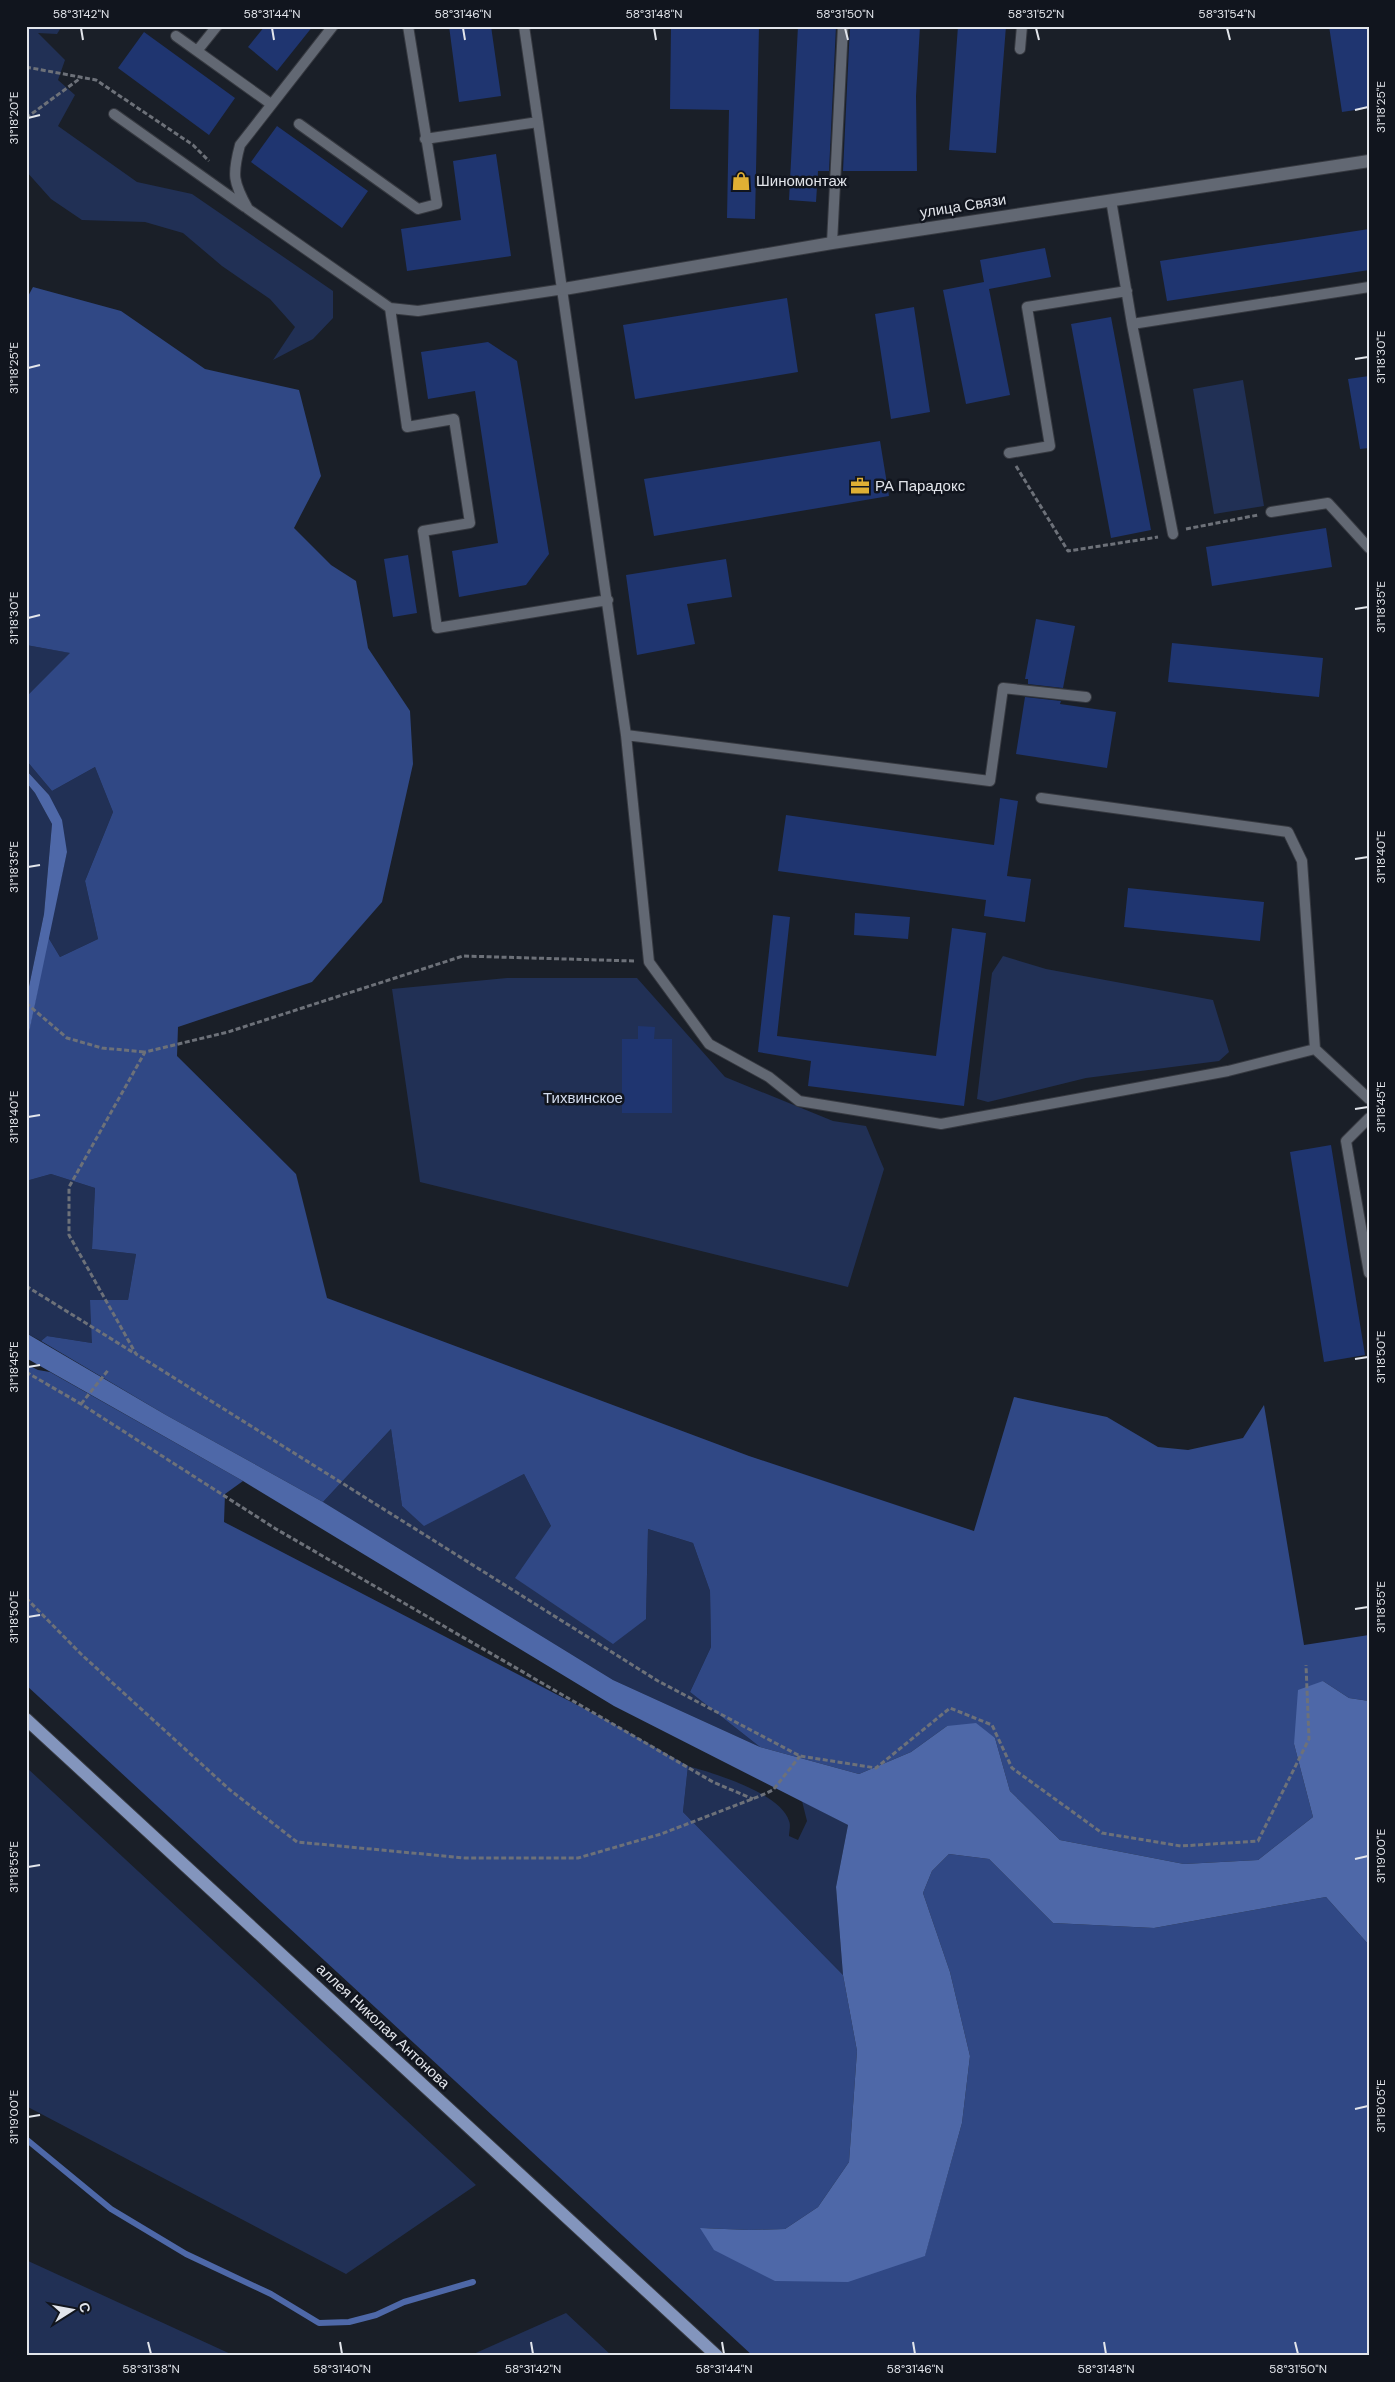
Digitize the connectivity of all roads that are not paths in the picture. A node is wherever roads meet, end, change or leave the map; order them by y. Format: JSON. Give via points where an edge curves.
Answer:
{"nodes":[{"id":1,"x":217,"y":26,"type":"edge"},
{"id":2,"x":333,"y":26,"type":"edge"},
{"id":3,"x":408,"y":26,"type":"edge"},
{"id":4,"x":524,"y":26,"type":"edge"},
{"id":5,"x":843,"y":26,"type":"edge"},
{"id":6,"x":1022,"y":26,"type":"edge"},
{"id":7,"x":176,"y":36,"type":"dead end"},
{"id":8,"x":1020,"y":49,"type":"dead end"},
{"id":9,"x":197,"y":51,"type":"junction"},
{"id":10,"x":271,"y":104,"type":"junction"},
{"id":11,"x":114,"y":114,"type":"dead end"},
{"id":12,"x":538,"y":122,"type":"junction"},
{"id":13,"x":299,"y":124,"type":"dead end"},
{"id":14,"x":425,"y":140,"type":"junction"},
{"id":15,"x":1369,"y":161,"type":"edge"},
{"id":16,"x":1111,"y":200,"type":"junction"},
{"id":17,"x":248,"y":209,"type":"junction"},
{"id":18,"x":832,"y":243,"type":"junction"},
{"id":19,"x":1369,"y":287,"type":"edge"},
{"id":20,"x":564,"y":289,"type":"junction"},
{"id":21,"x":1127,"y":291,"type":"junction"},
{"id":22,"x":390,"y":308,"type":"junction"},
{"id":23,"x":1132,"y":324,"type":"junction"},
{"id":24,"x":1009,"y":453,"type":"road end"},
{"id":25,"x":1271,"y":512,"type":"road end"},
{"id":26,"x":1173,"y":534,"type":"road end"},
{"id":27,"x":1369,"y":548,"type":"edge"},
{"id":28,"x":608,"y":600,"type":"junction"},
{"id":29,"x":1086,"y":697,"type":"dead end"},
{"id":30,"x":626,"y":735,"type":"junction"},
{"id":31,"x":1041,"y":798,"type":"dead end"},
{"id":32,"x":1315,"y":1049,"type":"junction"},
{"id":33,"x":1369,"y":1099,"type":"edge"},
{"id":34,"x":1369,"y":1118,"type":"edge"},
{"id":35,"x":1368,"y":1260,"type":"edge"},
{"id":36,"x":1369,"y":1273,"type":"edge"},
{"id":37,"x":26,"y":1719,"type":"edge"},
{"id":38,"x":717,"y":2356,"type":"edge"}],
"edges":[{"from":1,"to":9,"type":"lane"},
{"from":2,"to":10,"type":"lane"},
{"from":3,"to":14,"type":"lane"},
{"from":4,"to":12,"type":"lane"},
{"from":5,"to":18,"type":"lane"},
{"from":6,"to":8,"type":"lane"},
{"from":7,"to":9,"type":"lane"},
{"from":9,"to":10,"type":"lane"},
{"from":10,"to":17,"type":"lane","via":[[240,145],[234,165],[236,188]]},
{"from":11,"to":17,"type":"lane"},
{"from":12,"to":14,"type":"lane"},
{"from":12,"to":20,"type":"lane"},
{"from":13,"to":14,"type":"lane","via":[[418,209],[437,204]]},
{"from":15,"to":16,"type":"street","name":"улица Связи"},
{"from":16,"to":18,"type":"street","name":"улица Связи"},
{"from":16,"to":21,"type":"lane"},
{"from":17,"to":22,"type":"lane"},
{"from":18,"to":20,"type":"street","name":"улица Связи"},
{"from":19,"to":23,"type":"lane"},
{"from":20,"to":22,"type":"lane","via":[[418,311]]},
{"from":20,"to":28,"type":"lane"},
{"from":21,"to":23,"type":"lane"},
{"from":21,"to":24,"type":"lane","via":[[1027,307],[1050,446]]},
{"from":22,"to":28,"type":"lane","via":[[407,427],[454,420],[470,523],[423,531],[437,628]]},
{"from":23,"to":26,"type":"lane"},
{"from":25,"to":27,"type":"lane","via":[[1328,503]]},
{"from":28,"to":30,"type":"lane"},
{"from":29,"to":30,"type":"lane","via":[[1003,688],[990,781]]},
{"from":30,"to":32,"type":"lane","via":[[649,962],[709,1044],[769,1077],[800,1101],[941,1124],[1228,1071]]},
{"from":31,"to":32,"type":"lane","via":[[1288,832],[1302,861]]},
{"from":32,"to":33,"type":"lane"},
{"from":34,"to":35,"type":"lane","via":[[1346,1141]]},
{"from":35,"to":36,"type":"lane"},
{"from":37,"to":38,"type":"main road","name":"аллея Николая Антонова"}]}
